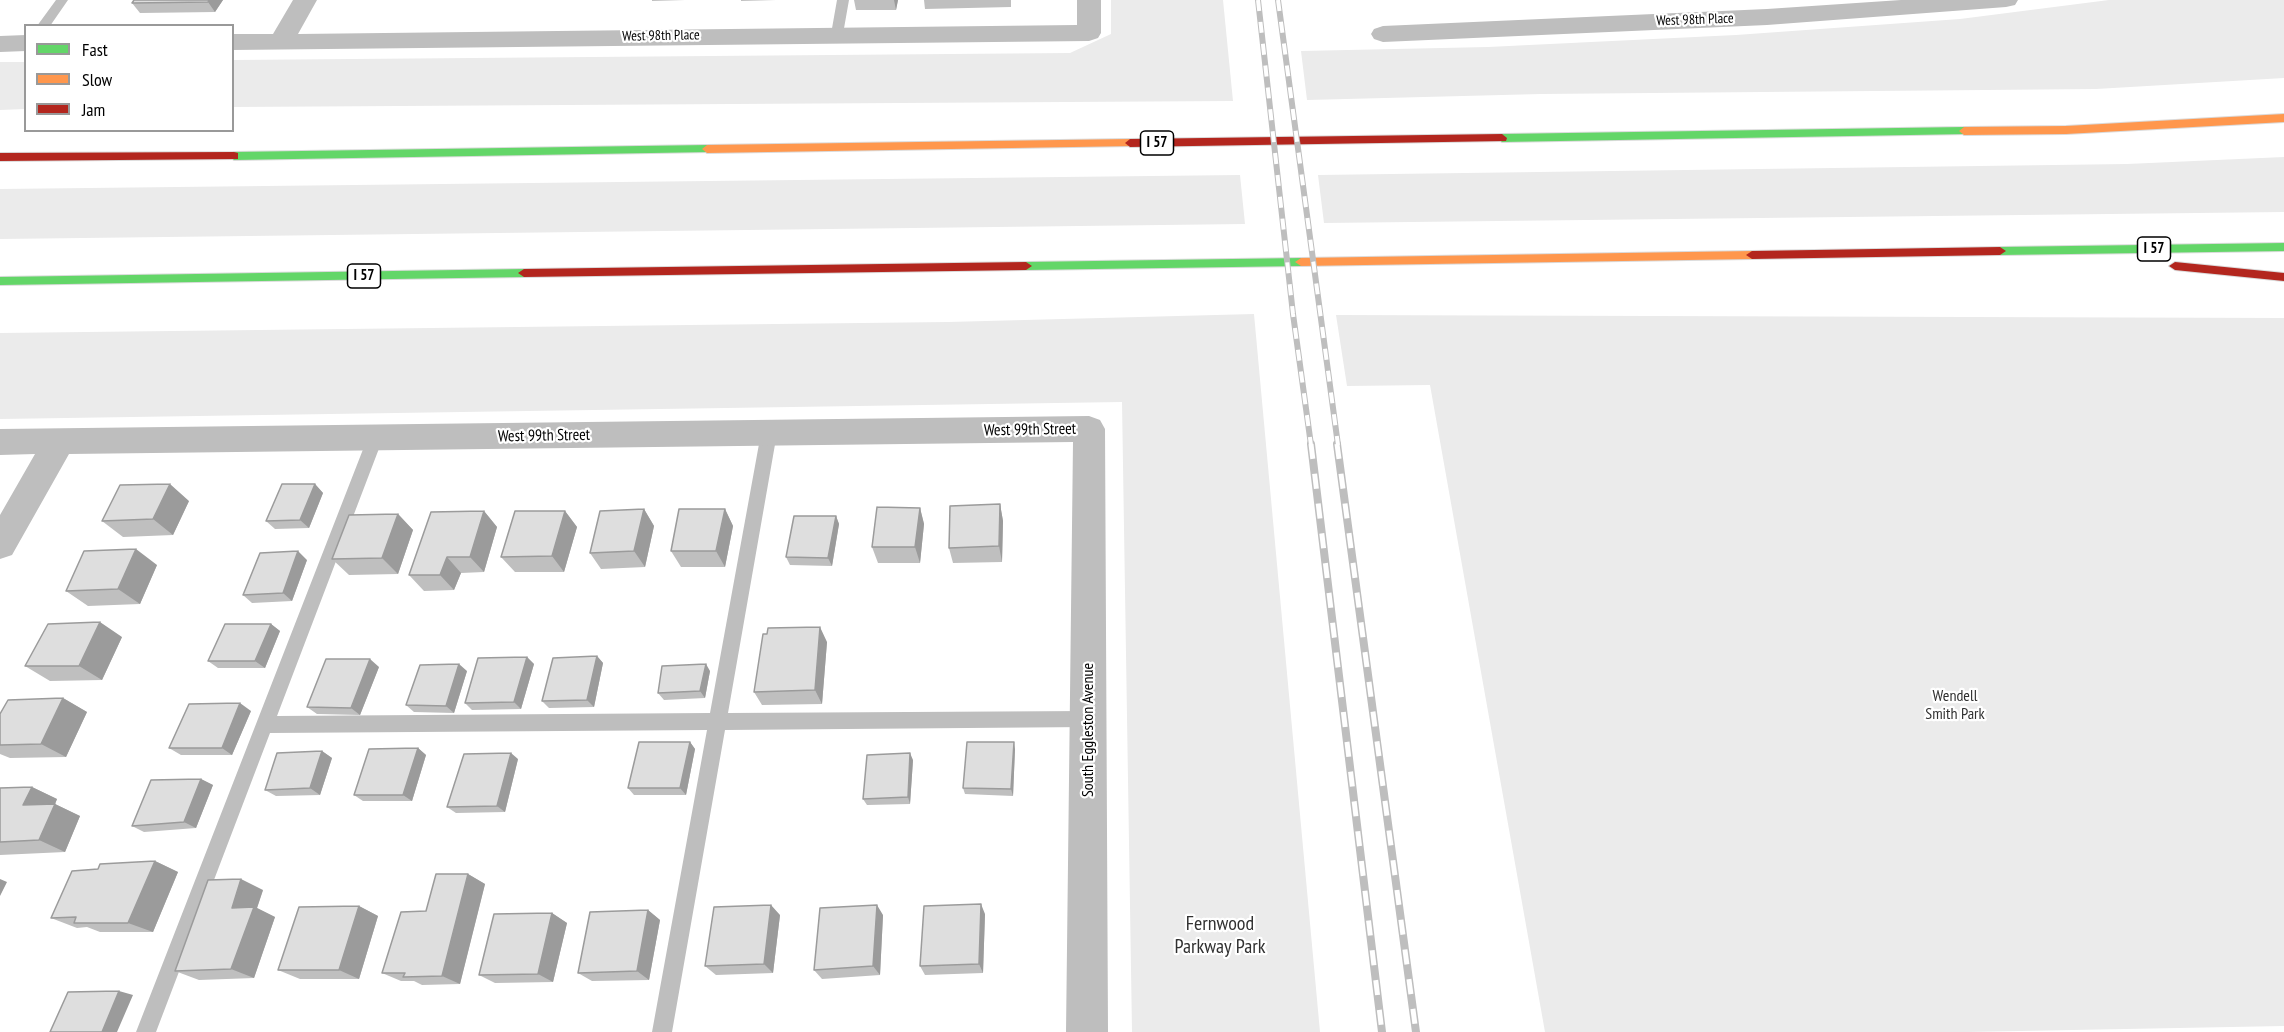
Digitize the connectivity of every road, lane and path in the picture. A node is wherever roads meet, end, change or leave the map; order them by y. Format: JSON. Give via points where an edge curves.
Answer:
{"nodes":[{"id":1,"x":62,"y":0,"type":"edge"},
{"id":2,"x":305,"y":0,"type":"edge"},
{"id":3,"x":843,"y":0,"type":"edge"},
{"id":4,"x":1089,"y":0,"type":"edge"},
{"id":5,"x":2000,"y":0,"type":"edge"},
{"id":6,"x":1763,"y":9,"type":"edge"},
{"id":7,"x":44,"y":24,"type":"edge"},
{"id":8,"x":837,"y":34,"type":"junction"},
{"id":9,"x":1383,"y":34,"type":"dead end"},
{"id":10,"x":234,"y":42,"type":"edge"},
{"id":11,"x":281,"y":42,"type":"junction"},
{"id":12,"x":24,"y":43,"type":"edge"},
{"id":13,"x":0,"y":44,"type":"edge"},
{"id":14,"x":2284,"y":118,"type":"edge"},
{"id":15,"x":0,"y":156,"type":"edge"},
{"id":16,"x":2284,"y":247,"type":"edge"},
{"id":17,"x":2024,"y":251,"type":"junction"},
{"id":18,"x":2142,"y":263,"type":"dead end"},
{"id":19,"x":2166,"y":266,"type":"dead end"},
{"id":20,"x":2284,"y":277,"type":"edge"},
{"id":21,"x":0,"y":281,"type":"edge"},
{"id":22,"x":1089,"y":429,"type":"joint"},
{"id":23,"x":769,"y":433,"type":"junction"},
{"id":24,"x":375,"y":438,"type":"junction"},
{"id":25,"x":0,"y":442,"type":"edge"},
{"id":26,"x":59,"y":442,"type":"junction"},
{"id":27,"x":0,"y":545,"type":"edge"},
{"id":28,"x":1088,"y":720,"type":"junction"},
{"id":29,"x":717,"y":722,"type":"junction"},
{"id":30,"x":265,"y":725,"type":"junction"},
{"id":31,"x":146,"y":1032,"type":"edge"},
{"id":32,"x":662,"y":1032,"type":"edge"},
{"id":33,"x":1087,"y":1032,"type":"edge"}],
"edges":[{"from":1,"to":7,"type":"lane"},
{"from":2,"to":11,"type":"street"},
{"from":3,"to":8,"type":"lane"},
{"from":4,"to":8,"type":"street","name":"West 98th Place","via":[[1089,33]]},
{"from":5,"to":6,"type":"street","name":"West 98th Place"},
{"from":6,"to":9,"type":"street","name":"West 98th Place"},
{"from":8,"to":11,"type":"street","name":"West 98th Place"},
{"from":10,"to":11,"type":"street","name":"West 98th Place"},
{"from":12,"to":13,"type":"street"},
{"from":14,"to":15,"type":"highway","number":"I 57","via":[[2066,130],[167,158]]},
{"from":16,"to":17,"type":"highway","number":"I 57"},
{"from":17,"to":18,"type":"highway"},
{"from":17,"to":21,"type":"highway","number":"I 57"},
{"from":19,"to":20,"type":"highway"},
{"from":22,"to":23,"type":"street","name":"West 99th Street"},
{"from":22,"to":28,"type":"street","name":"South Eggleston Avenue"},
{"from":23,"to":24,"type":"street","name":"West 99th Street"},
{"from":23,"to":29,"type":"lane"},
{"from":24,"to":26,"type":"street","name":"West 99th Street"},
{"from":24,"to":30,"type":"lane"},
{"from":25,"to":26,"type":"street","name":"West 99th Street"},
{"from":26,"to":27,"type":"street"},
{"from":28,"to":29,"type":"lane"},
{"from":28,"to":33,"type":"street","name":"South Eggleston Avenue"},
{"from":29,"to":30,"type":"lane"},
{"from":29,"to":32,"type":"lane"},
{"from":30,"to":31,"type":"lane"}]}
